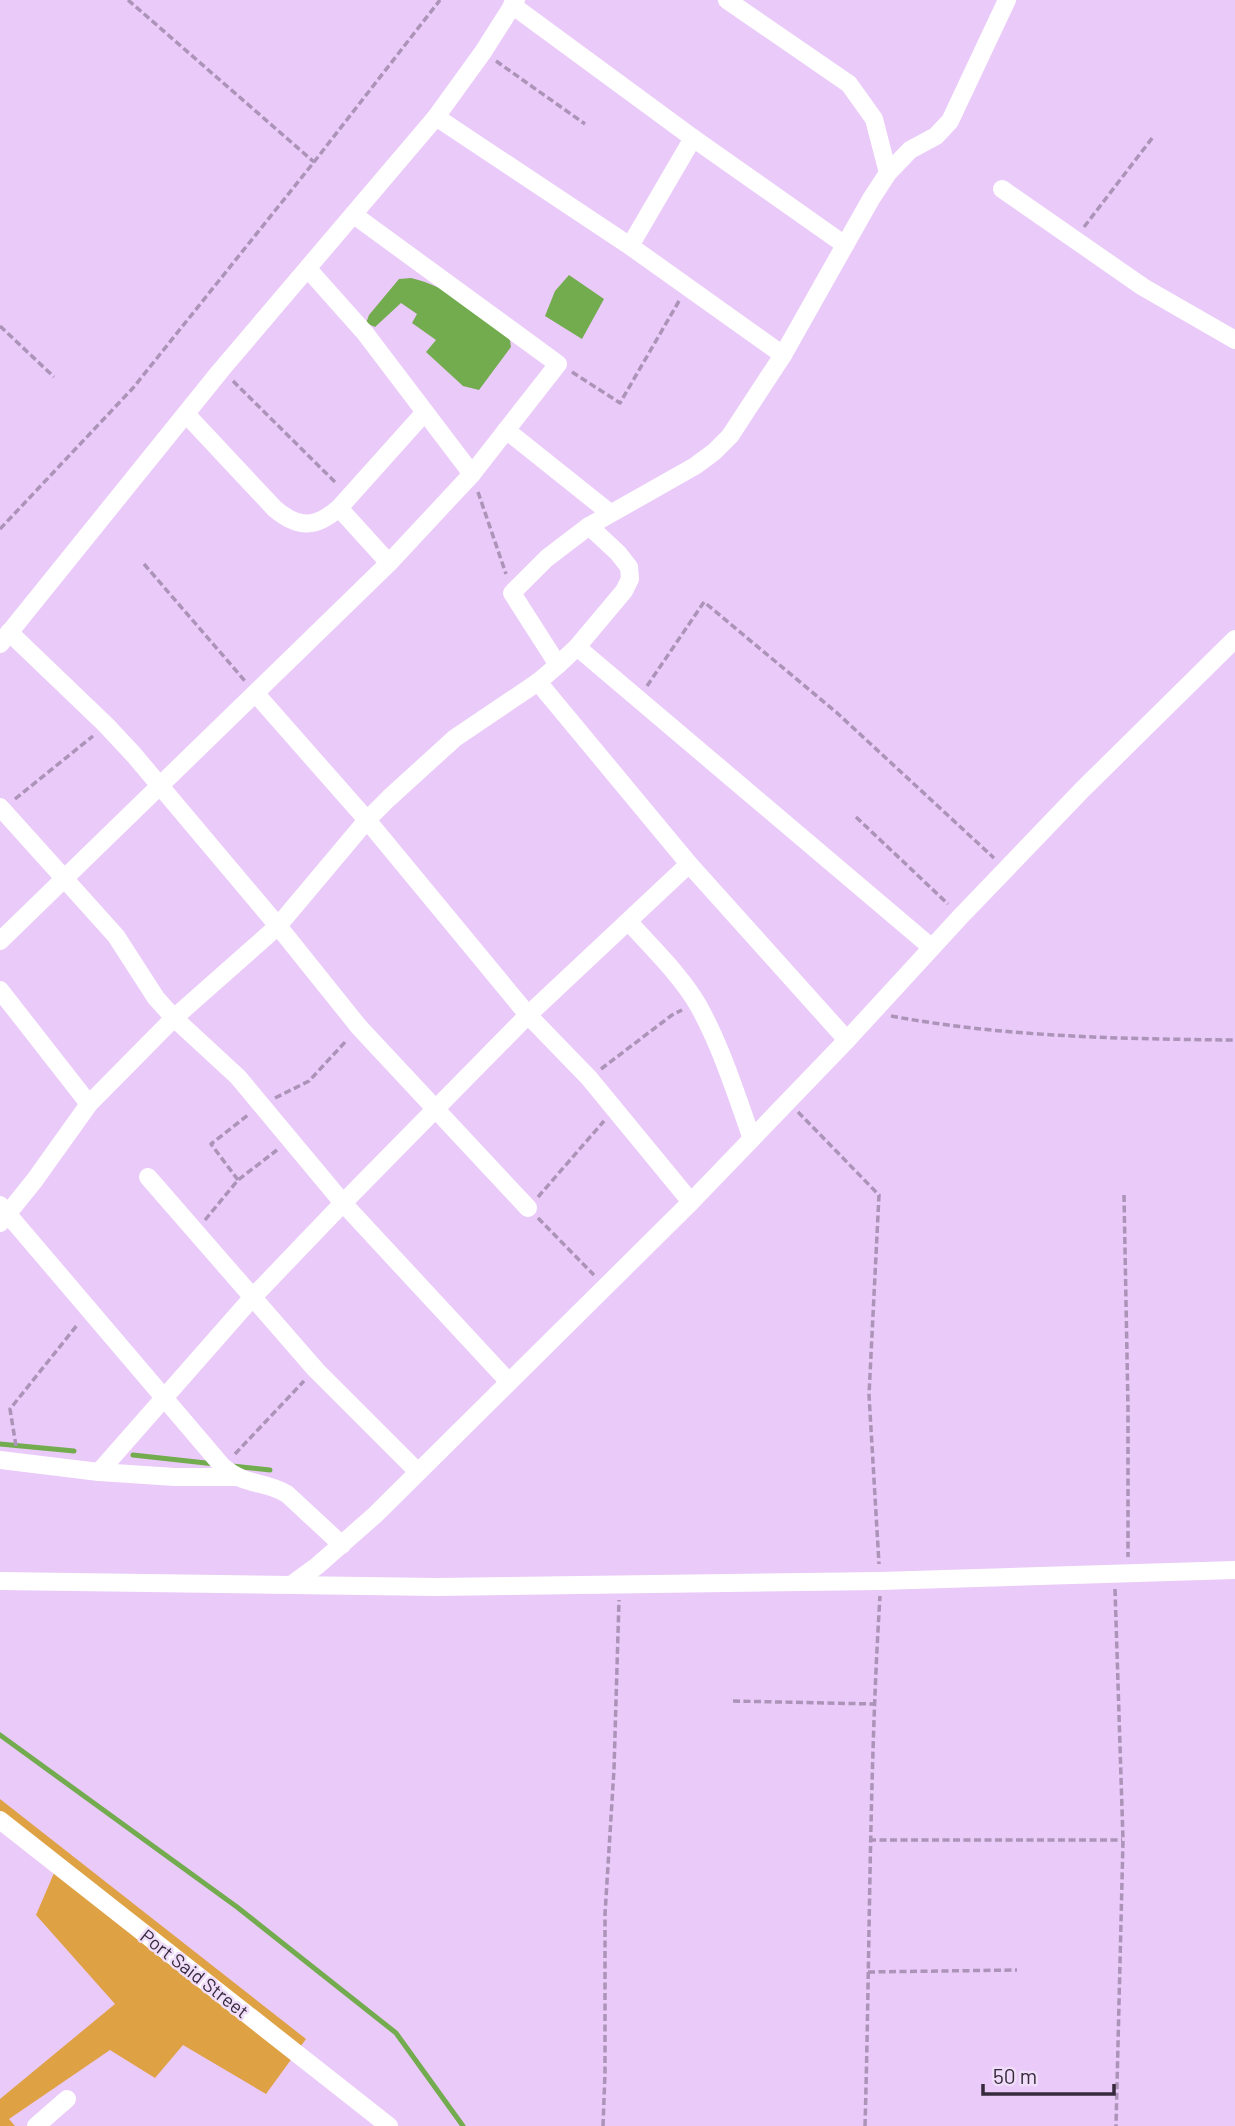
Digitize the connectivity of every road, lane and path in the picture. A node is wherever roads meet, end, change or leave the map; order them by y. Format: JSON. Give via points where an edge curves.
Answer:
{"nodes":[{"id":1,"x":128,"y":0,"type":"edge"},
{"id":2,"x":440,"y":0,"type":"edge"},
{"id":3,"x":727,"y":0,"type":"edge"},
{"id":4,"x":1007,"y":0,"type":"edge"},
{"id":5,"x":514,"y":3,"type":"edge"},
{"id":6,"x":483,"y":52,"type":"junction"},
{"id":7,"x":436,"y":117,"type":"junction"},
{"id":8,"x":586,"y":124,"type":"dead end"},
{"id":9,"x":1153,"y":137,"type":"dead end"},
{"id":10,"x":693,"y":138,"type":"junction"},
{"id":11,"x":314,"y":162,"type":"junction"},
{"id":12,"x":888,"y":173,"type":"junction"},
{"id":13,"x":1002,"y":190,"type":"dead end"},
{"id":14,"x":354,"y":215,"type":"junction"},
{"id":15,"x":1074,"y":240,"type":"junction"},
{"id":16,"x":845,"y":244,"type":"junction"},
{"id":17,"x":631,"y":246,"type":"junction"},
{"id":18,"x":308,"y":269,"type":"junction"},
{"id":19,"x":687,"y":288,"type":"junction"},
{"id":20,"x":0,"y":326,"type":"edge"},
{"id":21,"x":1235,"y":340,"type":"edge"},
{"id":22,"x":783,"y":355,"type":"junction"},
{"id":23,"x":558,"y":363,"type":"junction"},
{"id":24,"x":221,"y":370,"type":"junction"},
{"id":25,"x":54,"y":377,"type":"dead end"},
{"id":26,"x":425,"y":412,"type":"junction"},
{"id":27,"x":186,"y":414,"type":"junction"},
{"id":28,"x":506,"y":430,"type":"junction"},
{"id":29,"x":472,"y":474,"type":"junction"},
{"id":30,"x":344,"y":502,"type":"junction"},
{"id":31,"x":610,"y":513,"type":"junction"},
{"id":32,"x":589,"y":526,"type":"junction"},
{"id":33,"x":0,"y":529,"type":"edge"},
{"id":34,"x":389,"y":563,"type":"junction"},
{"id":35,"x":144,"y":564,"type":"dead end"},
{"id":36,"x":512,"y":593,"type":"junction"},
{"id":37,"x":5,"y":638,"type":"edge"},
{"id":38,"x":1235,"y":639,"type":"edge"},
{"id":39,"x":577,"y":647,"type":"junction"},
{"id":40,"x":558,"y":665,"type":"junction"},
{"id":41,"x":538,"y":682,"type":"junction"},
{"id":42,"x":256,"y":694,"type":"junction"},
{"id":43,"x":639,"y":698,"type":"junction"},
{"id":44,"x":106,"y":725,"type":"junction"},
{"id":45,"x":160,"y":785,"type":"junction"},
{"id":46,"x":1,"y":808,"type":"edge"},
{"id":47,"x":856,"y":817,"type":"dead end"},
{"id":48,"x":367,"y":820,"type":"junction"},
{"id":49,"x":689,"y":864,"type":"junction"},
{"id":50,"x":1006,"y":869,"type":"junction"},
{"id":51,"x":63,"y":878,"type":"junction"},
{"id":52,"x":961,"y":916,"type":"junction"},
{"id":53,"x":629,"y":922,"type":"junction"},
{"id":54,"x":278,"y":926,"type":"junction"},
{"id":55,"x":0,"y":941,"type":"edge"},
{"id":56,"x":930,"y":947,"type":"junction"},
{"id":57,"x":0,"y":990,"type":"edge"},
{"id":58,"x":697,"y":1003,"type":"junction"},
{"id":59,"x":872,"y":1013,"type":"junction"},
{"id":60,"x":528,"y":1015,"type":"junction"},
{"id":61,"x":174,"y":1018,"type":"junction"},
{"id":62,"x":359,"y":1027,"type":"junction"},
{"id":63,"x":847,"y":1040,"type":"junction"},
{"id":64,"x":1235,"y":1040,"type":"edge"},
{"id":65,"x":589,"y":1078,"type":"junction"},
{"id":66,"x":788,"y":1101,"type":"junction"},
{"id":67,"x":89,"y":1104,"type":"junction"},
{"id":68,"x":263,"y":1104,"type":"junction"},
{"id":69,"x":614,"y":1108,"type":"junction"},
{"id":70,"x":436,"y":1109,"type":"junction"},
{"id":71,"x":292,"y":1139,"type":"junction"},
{"id":72,"x":752,"y":1139,"type":"junction"},
{"id":73,"x":148,"y":1177,"type":"dead end"},
{"id":74,"x":238,"y":1180,"type":"junction"},
{"id":75,"x":1124,"y":1195,"type":"dead end"},
{"id":76,"x":691,"y":1202,"type":"junction"},
{"id":77,"x":343,"y":1203,"type":"junction"},
{"id":78,"x":528,"y":1208,"type":"junction"},
{"id":79,"x":3,"y":1214,"type":"edge"},
{"id":80,"x":194,"y":1232,"type":"junction"},
{"id":81,"x":605,"y":1287,"type":"junction"},
{"id":82,"x":252,"y":1298,"type":"junction"},
{"id":83,"x":89,"y":1311,"type":"junction"},
{"id":84,"x":316,"y":1370,"type":"junction"},
{"id":85,"x":508,"y":1381,"type":"junction"},
{"id":86,"x":163,"y":1396,"type":"junction"},
{"id":87,"x":0,"y":1460,"type":"edge"},
{"id":88,"x":19,"y":1462,"type":"junction"},
{"id":89,"x":99,"y":1472,"type":"junction"},
{"id":90,"x":229,"y":1472,"type":"junction"},
{"id":91,"x":418,"y":1472,"type":"junction"},
{"id":92,"x":342,"y":1545,"type":"junction"},
{"id":93,"x":1235,"y":1570,"type":"edge"},
{"id":94,"x":1121,"y":1573,"type":"junction"},
{"id":95,"x":0,"y":1581,"type":"edge"},
{"id":96,"x":620,"y":1584,"type":"junction"},
{"id":97,"x":291,"y":1585,"type":"junction"},
{"id":98,"x":880,"y":1586,"type":"junction"},
{"id":99,"x":733,"y":1701,"type":"dead end"},
{"id":100,"x":873,"y":1704,"type":"junction"},
{"id":101,"x":0,"y":1820,"type":"edge"},
{"id":102,"x":869,"y":1840,"type":"junction"},
{"id":103,"x":1123,"y":1840,"type":"junction"},
{"id":104,"x":1017,"y":1970,"type":"dead end"},
{"id":105,"x":868,"y":1972,"type":"junction"},
{"id":106,"x":67,"y":2099,"type":"dead end"},
{"id":107,"x":376,"y":2122,"type":"edge"},
{"id":108,"x":36,"y":2126,"type":"edge"},
{"id":109,"x":603,"y":2126,"type":"edge"},
{"id":110,"x":864,"y":2126,"type":"edge"},
{"id":111,"x":1116,"y":2126,"type":"edge"}],
"edges":[{"from":1,"to":11,"type":"path"},
{"from":2,"to":11,"type":"path"},
{"from":3,"to":12,"type":"street","via":[[858,93],[879,131]]},
{"from":4,"to":12,"type":"street","via":[[950,121]]},
{"from":5,"to":6,"type":"street"},
{"from":5,"to":10,"type":"street"},
{"from":6,"to":7,"type":"street"},
{"from":6,"to":8,"type":"path"},
{"from":7,"to":14,"type":"street"},
{"from":7,"to":17,"type":"street"},
{"from":9,"to":15,"type":"path"},
{"from":10,"to":16,"type":"street"},
{"from":10,"to":17,"type":"street"},
{"from":11,"to":33,"type":"path","via":[[133,388]]},
{"from":12,"to":16,"type":"street"},
{"from":13,"to":15,"type":"street"},
{"from":14,"to":18,"type":"street"},
{"from":14,"to":23,"type":"street"},
{"from":15,"to":21,"type":"street"},
{"from":16,"to":22,"type":"street"},
{"from":17,"to":19,"type":"street"},
{"from":18,"to":24,"type":"street"},
{"from":18,"to":26,"type":"street"},
{"from":19,"to":22,"type":"street"},
{"from":19,"to":23,"type":"path","via":[[620,403]]},
{"from":20,"to":25,"type":"path"},
{"from":22,"to":31,"type":"street","via":[[730,436],[714,452]]},
{"from":23,"to":28,"type":"street"},
{"from":24,"to":27,"type":"street"},
{"from":24,"to":30,"type":"path"},
{"from":26,"to":29,"type":"street"},
{"from":26,"to":30,"type":"street"},
{"from":27,"to":30,"type":"street","via":[[287,519],[316,523]]},
{"from":27,"to":37,"type":"street"},
{"from":28,"to":29,"type":"street"},
{"from":28,"to":31,"type":"street"},
{"from":29,"to":34,"type":"street"},
{"from":29,"to":36,"type":"path"},
{"from":30,"to":34,"type":"street"},
{"from":31,"to":32,"type":"street"},
{"from":32,"to":36,"type":"street"},
{"from":32,"to":39,"type":"street","via":[[624,560],[630,579]]},
{"from":34,"to":42,"type":"street"},
{"from":35,"to":42,"type":"path"},
{"from":36,"to":40,"type":"street"},
{"from":37,"to":44,"type":"street"},
{"from":38,"to":50,"type":"street"},
{"from":39,"to":40,"type":"street"},
{"from":39,"to":43,"type":"street"},
{"from":40,"to":41,"type":"street"},
{"from":41,"to":48,"type":"street","via":[[455,738]]},
{"from":41,"to":49,"type":"street"},
{"from":42,"to":45,"type":"street"},
{"from":42,"to":48,"type":"street"},
{"from":43,"to":50,"type":"path","via":[[704,602],[836,712]]},
{"from":43,"to":56,"type":"street"},
{"from":44,"to":45,"type":"street"},
{"from":44,"to":46,"type":"path"},
{"from":45,"to":51,"type":"street"},
{"from":45,"to":54,"type":"street"},
{"from":46,"to":51,"type":"street"},
{"from":47,"to":52,"type":"path"},
{"from":48,"to":54,"type":"street"},
{"from":48,"to":60,"type":"street"},
{"from":49,"to":53,"type":"street"},
{"from":49,"to":63,"type":"street"},
{"from":50,"to":52,"type":"street"},
{"from":51,"to":55,"type":"street"},
{"from":51,"to":61,"type":"street","via":[[116,936]]},
{"from":52,"to":56,"type":"street"},
{"from":53,"to":58,"type":"street"},
{"from":53,"to":60,"type":"street"},
{"from":54,"to":61,"type":"street"},
{"from":54,"to":62,"type":"street"},
{"from":56,"to":59,"type":"street"},
{"from":57,"to":67,"type":"street"},
{"from":58,"to":65,"type":"path","via":[[672,1015]]},
{"from":58,"to":72,"type":"street"},
{"from":59,"to":63,"type":"street"},
{"from":59,"to":64,"type":"path","via":[[1031,1033]]},
{"from":60,"to":65,"type":"street"},
{"from":60,"to":70,"type":"street"},
{"from":61,"to":67,"type":"street"},
{"from":61,"to":68,"type":"street"},
{"from":62,"to":68,"type":"path","via":[[309,1080]]},
{"from":62,"to":70,"type":"street"},
{"from":63,"to":66,"type":"street"},
{"from":65,"to":69,"type":"street"},
{"from":66,"to":72,"type":"street"},
{"from":66,"to":98,"type":"path","via":[[879,1195],[869,1395]]},
{"from":67,"to":79,"type":"street"},
{"from":68,"to":71,"type":"street"},
{"from":68,"to":74,"type":"path","via":[[211,1144]]},
{"from":69,"to":76,"type":"street"},
{"from":69,"to":78,"type":"path"},
{"from":70,"to":77,"type":"street"},
{"from":70,"to":78,"type":"street"},
{"from":71,"to":74,"type":"path"},
{"from":71,"to":77,"type":"street"},
{"from":72,"to":76,"type":"street"},
{"from":73,"to":80,"type":"street"},
{"from":74,"to":80,"type":"path"},
{"from":75,"to":94,"type":"path","via":[[1128,1368]]},
{"from":76,"to":81,"type":"street"},
{"from":77,"to":82,"type":"street"},
{"from":77,"to":85,"type":"street"},
{"from":78,"to":81,"type":"path"},
{"from":79,"to":83,"type":"street"},
{"from":80,"to":82,"type":"street"},
{"from":81,"to":85,"type":"street"},
{"from":82,"to":84,"type":"street"},
{"from":82,"to":86,"type":"street"},
{"from":83,"to":86,"type":"street"},
{"from":83,"to":88,"type":"path","via":[[10,1409]]},
{"from":84,"to":90,"type":"path"},
{"from":84,"to":91,"type":"street"},
{"from":85,"to":91,"type":"street"},
{"from":86,"to":89,"type":"street"},
{"from":86,"to":90,"type":"street"},
{"from":87,"to":88,"type":"street"},
{"from":88,"to":89,"type":"street"},
{"from":89,"to":90,"type":"street","via":[[176,1476]]},
{"from":90,"to":92,"type":"street","via":[[287,1494]]},
{"from":91,"to":92,"type":"street"},
{"from":92,"to":97,"type":"street"},
{"from":93,"to":94,"type":"street"},
{"from":94,"to":98,"type":"street"},
{"from":94,"to":103,"type":"path"},
{"from":95,"to":97,"type":"street"},
{"from":96,"to":97,"type":"street"},
{"from":96,"to":98,"type":"street"},
{"from":96,"to":109,"type":"path","via":[[605,1914]]},
{"from":98,"to":100,"type":"path"},
{"from":99,"to":100,"type":"path"},
{"from":100,"to":102,"type":"path"},
{"from":101,"to":107,"type":"street","name":"Port Said Street"},
{"from":102,"to":103,"type":"path"},
{"from":102,"to":105,"type":"path"},
{"from":103,"to":111,"type":"path"},
{"from":104,"to":105,"type":"path"},
{"from":105,"to":110,"type":"path"},
{"from":106,"to":108,"type":"street"}]}
